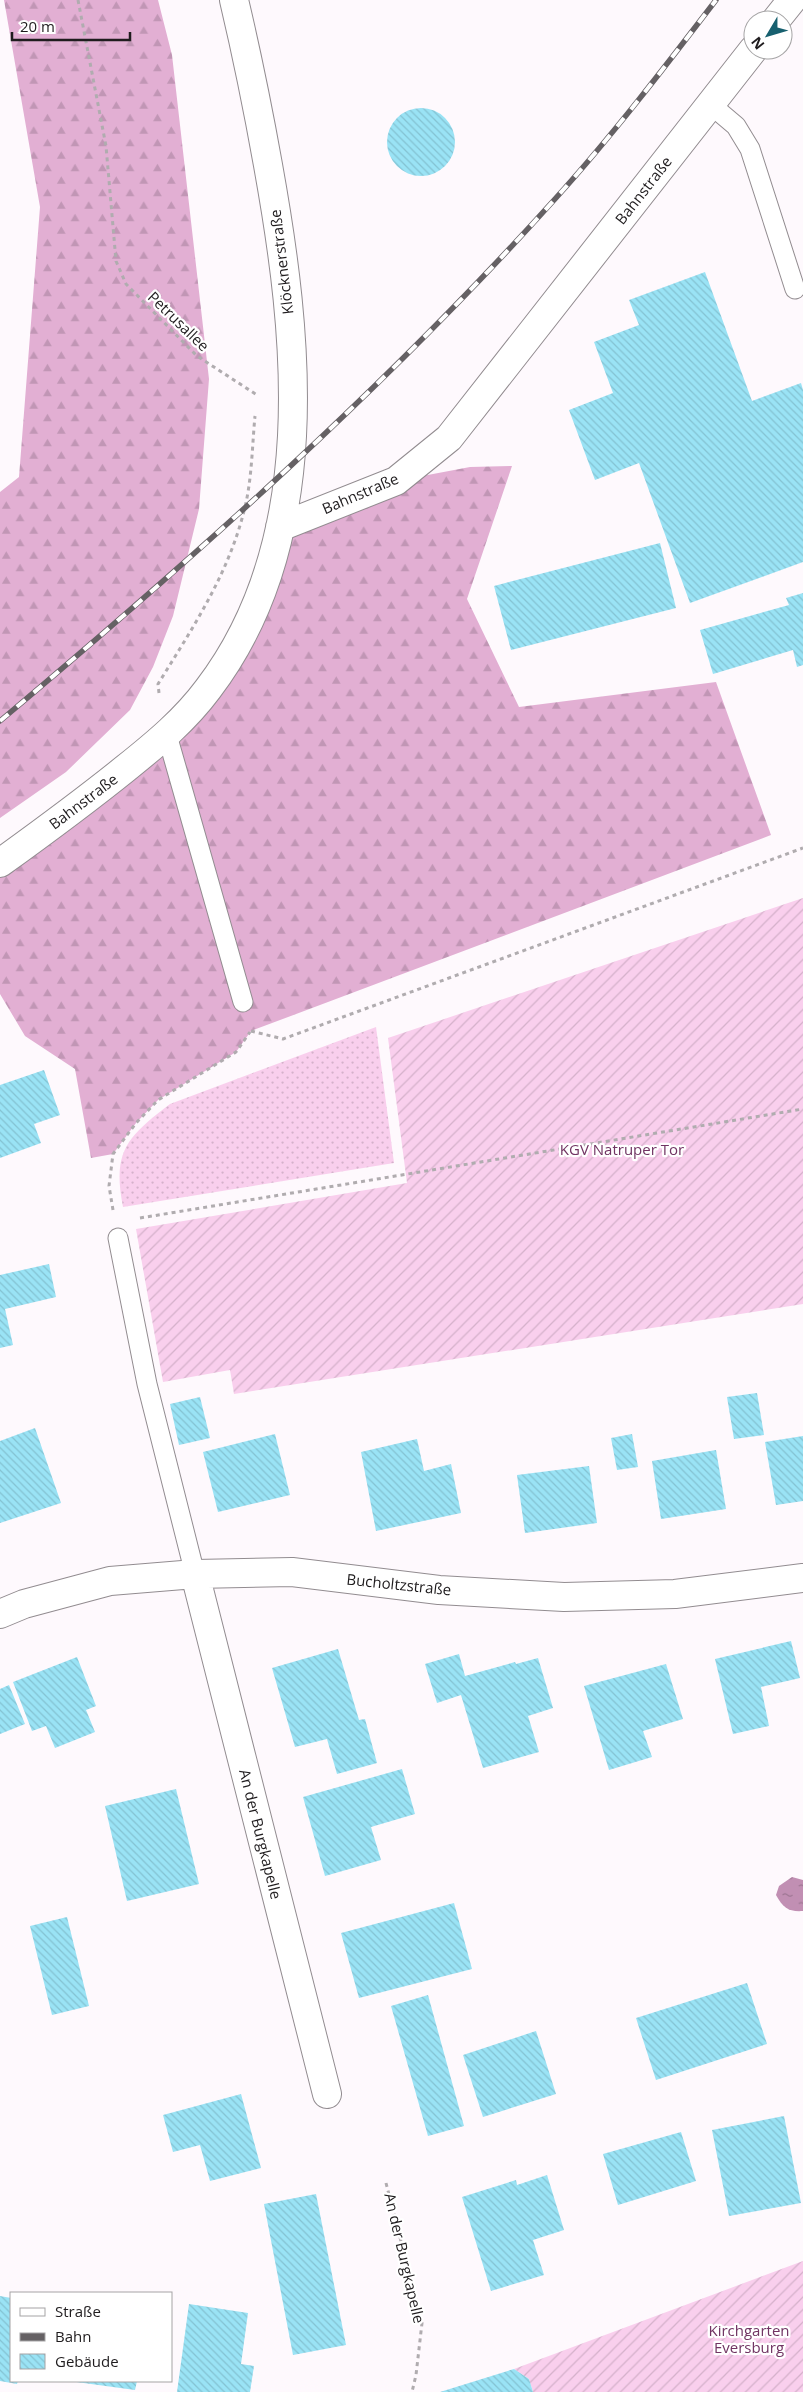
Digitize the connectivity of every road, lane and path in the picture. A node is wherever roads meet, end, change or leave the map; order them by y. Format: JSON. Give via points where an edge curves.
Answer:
{"nodes":[{"id":1,"x":78,"y":0,"type":"edge"},
{"id":2,"x":234,"y":0,"type":"edge"},
{"id":3,"x":792,"y":0,"type":"edge"},
{"id":4,"x":784,"y":10,"type":"edge"},
{"id":5,"x":745,"y":60,"type":"edge"},
{"id":6,"x":710,"y":104,"type":"junction"},
{"id":7,"x":795,"y":289,"type":"dead end"},
{"id":8,"x":256,"y":405,"type":"dead end"},
{"id":9,"x":255,"y":415,"type":"dead end"},
{"id":10,"x":280,"y":526,"type":"junction"},
{"id":11,"x":167,"y":735,"type":"junction"},
{"id":12,"x":803,"y":848,"type":"edge"},
{"id":13,"x":0,"y":863,"type":"edge"},
{"id":14,"x":243,"y":1002,"type":"dead end"},
{"id":15,"x":803,"y":1109,"type":"edge"},
{"id":16,"x":117,"y":1230,"type":"junction"},
{"id":17,"x":195,"y":1574,"type":"junction"},
{"id":18,"x":803,"y":1578,"type":"edge"},
{"id":19,"x":0,"y":1614,"type":"edge"},
{"id":20,"x":327,"y":2094,"type":"dead end"},
{"id":21,"x":386,"y":2182,"type":"dead end"},
{"id":22,"x":412,"y":2392,"type":"edge"}],
"edges":[{"from":1,"to":8,"type":"path","name":"Petrusallee","via":[[106,146],[116,261],[126,284],[197,356],[258,396]]},
{"from":2,"to":10,"type":"street","name":"Klöcknerstraße","via":[[249,62],[282,244],[293,377],[290,466]]},
{"from":3,"to":4,"type":"street"},
{"from":5,"to":6,"type":"street","name":"Bahnstraße"},
{"from":6,"to":7,"type":"lane","via":[[736,126],[750,149]]},
{"from":6,"to":10,"type":"street","name":"Bahnstraße","via":[[449,438],[396,480]]},
{"from":9,"to":11,"type":"path","via":[[244,510],[225,567],[200,616],[158,684]]},
{"from":10,"to":11,"type":"street","name":"Bahnstraße","via":[[264,584],[241,638],[208,690]]},
{"from":11,"to":13,"type":"street","name":"Bahnstraße","via":[[86,801]]},
{"from":11,"to":14,"type":"lane"},
{"from":12,"to":16,"type":"path","via":[[283,1039],[251,1031],[236,1052],[158,1100],[113,1154],[109,1186]]},
{"from":15,"to":16,"type":"path"},
{"from":16,"to":17,"type":"lane","via":[[147,1384]]},
{"from":17,"to":18,"type":"street","name":"Bucholtzstraße","via":[[292,1572],[439,1590],[564,1597],[675,1594]]},
{"from":17,"to":19,"type":"street","name":"Bucholtzstraße","via":[[110,1581],[24,1604]]},
{"from":17,"to":20,"type":"street","name":"An der Burgkapelle"},
{"from":21,"to":22,"type":"path","name":"An der Burgkapelle","via":[[422,2323]]}]}
